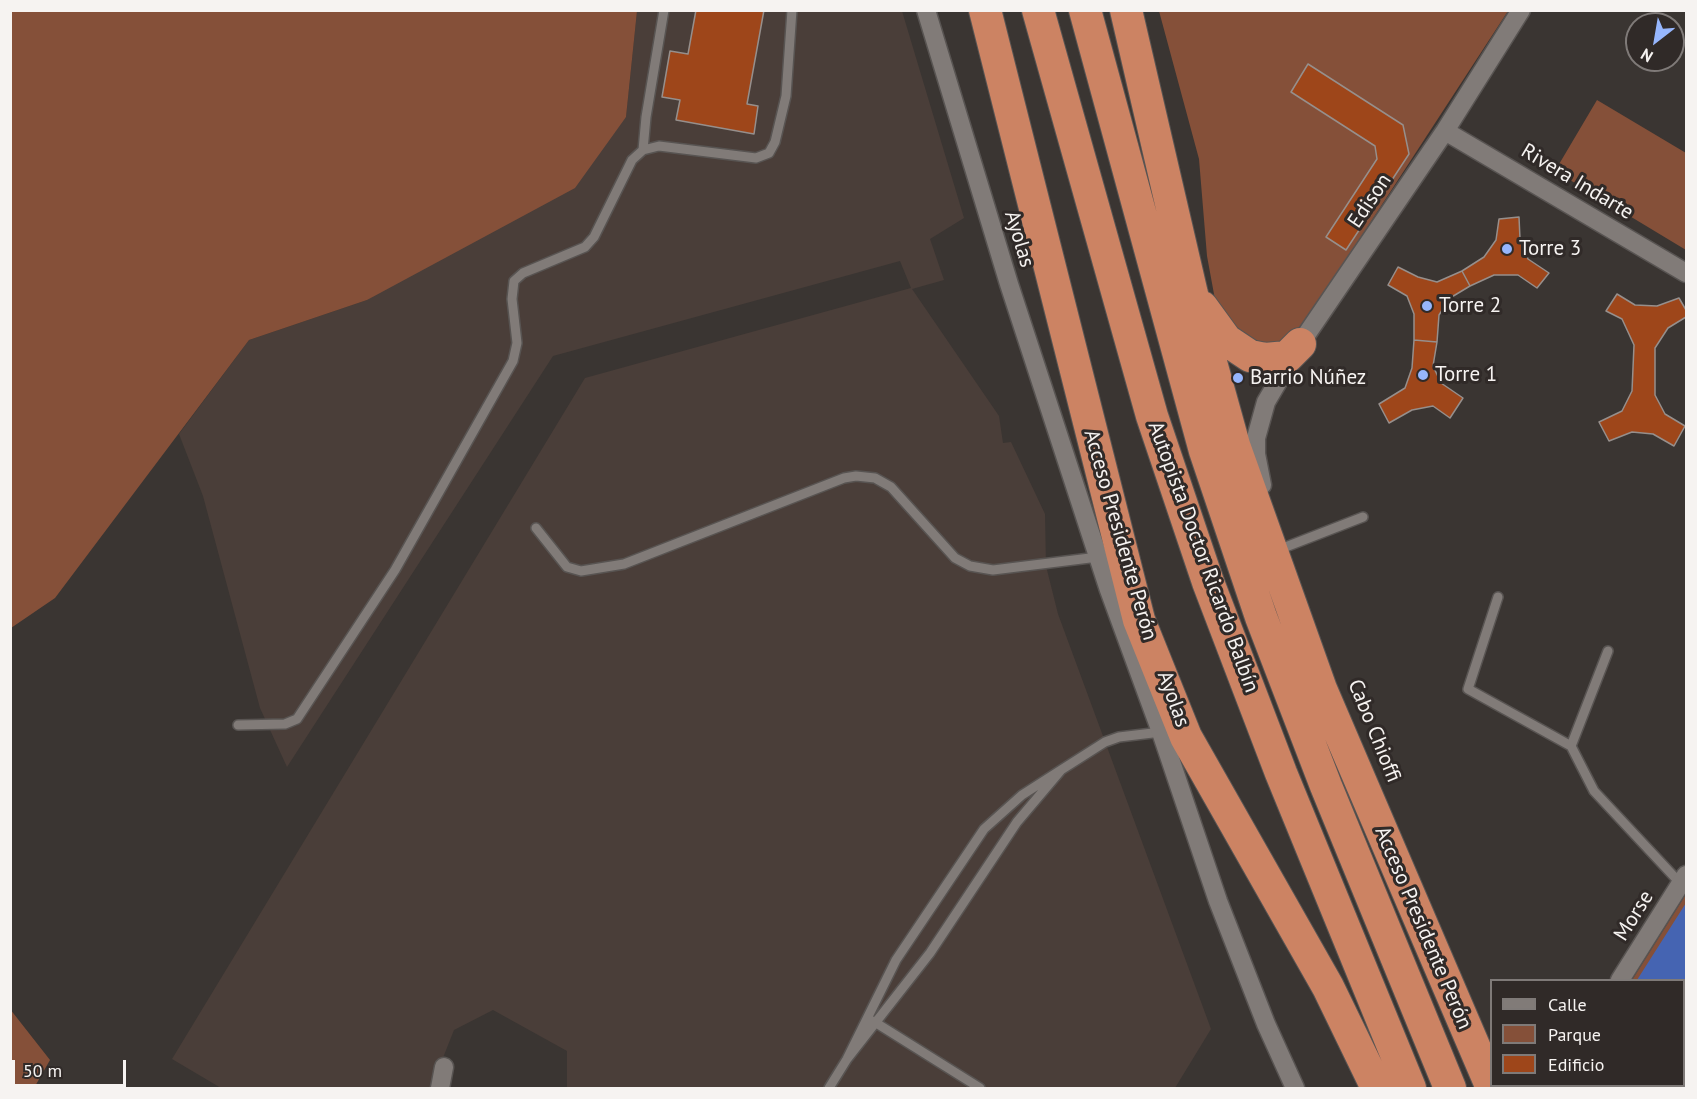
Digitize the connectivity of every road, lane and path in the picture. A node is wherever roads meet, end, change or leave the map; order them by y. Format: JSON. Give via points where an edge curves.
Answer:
{"nodes":[{"id":1,"x":664,"y":10,"type":"edge"},
{"id":2,"x":792,"y":10,"type":"edge"},
{"id":3,"x":926,"y":10,"type":"edge"},
{"id":4,"x":985,"y":10,"type":"edge"},
{"id":5,"x":1038,"y":10,"type":"edge"},
{"id":6,"x":1085,"y":10,"type":"edge"},
{"id":7,"x":1126,"y":10,"type":"edge"},
{"id":8,"x":1521,"y":10,"type":"edge"},
{"id":9,"x":1445,"y":131,"type":"junction"},
{"id":10,"x":643,"y":150,"type":"junction"},
{"id":11,"x":1686,"y":273,"type":"edge"},
{"id":12,"x":1192,"y":294,"type":"junction"},
{"id":13,"x":1300,"y":344,"type":"junction"},
{"id":14,"x":1260,"y":419,"type":"joint"},
{"id":15,"x":1364,"y":517,"type":"dead end"},
{"id":16,"x":536,"y":528,"type":"dead end"},
{"id":17,"x":1283,"y":548,"type":"junction"},
{"id":18,"x":1098,"y":557,"type":"junction"},
{"id":19,"x":1498,"y":597,"type":"dead end"},
{"id":20,"x":1608,"y":651,"type":"dead end"},
{"id":21,"x":238,"y":725,"type":"dead end"},
{"id":22,"x":1173,"y":735,"type":"junction"},
{"id":23,"x":1571,"y":746,"type":"junction"},
{"id":24,"x":1061,"y":770,"type":"junction"},
{"id":25,"x":1684,"y":880,"type":"edge"},
{"id":26,"x":1621,"y":979,"type":"edge"},
{"id":27,"x":872,"y":1020,"type":"junction"},
{"id":28,"x":1490,"y":1045,"type":"edge"},
{"id":29,"x":444,"y":1067,"type":"dead end"},
{"id":30,"x":1490,"y":1084,"type":"edge"},
{"id":31,"x":440,"y":1089,"type":"edge"},
{"id":32,"x":829,"y":1089,"type":"edge"},
{"id":33,"x":980,"y":1089,"type":"edge"},
{"id":34,"x":1295,"y":1089,"type":"edge"},
{"id":35,"x":1377,"y":1089,"type":"edge"},
{"id":36,"x":1410,"y":1089,"type":"edge"},
{"id":37,"x":1450,"y":1089,"type":"edge"}],
"edges":[{"from":1,"to":10,"type":"lane"},
{"from":2,"to":10,"type":"lane","via":[[786,96],[769,153],[756,158],[659,146]]},
{"from":3,"to":18,"type":"street","name":"Ayolas","via":[[1009,284]]},
{"from":4,"to":22,"type":"highway","name":"Acceso Presidente Perón","via":[[1139,620]]},
{"from":5,"to":36,"type":"highway","name":"Autopista Doctor Ricardo Balbín","via":[[1149,405],[1209,582],[1281,773]]},
{"from":6,"to":37,"type":"highway","name":"Autopista Doctor Ricardo Balbín","via":[[1205,451],[1261,617]]},
{"from":7,"to":12,"type":"highway","name":"Acceso Presidente Perón"},
{"from":8,"to":9,"type":"street","name":"Edison"},
{"from":9,"to":11,"type":"street","name":"Rivera Indarte"},
{"from":9,"to":13,"type":"street","name":"Edison"},
{"from":10,"to":21,"type":"lane","via":[[628,165],[594,237],[585,247],[523,273],[514,281],[517,343],[513,361],[395,570],[308,705],[297,719],[285,724]]},
{"from":12,"to":13,"type":"highway","via":[[1226,340],[1250,356],[1287,357]]},
{"from":12,"to":30,"type":"highway","name":"Acceso Presidente Perón","via":[[1234,446],[1321,689]]},
{"from":13,"to":14,"type":"street","name":"Edison"},
{"from":14,"to":17,"type":"street","name":"Cabo Chioffi","via":[[1256,454],[1267,504]]},
{"from":15,"to":17,"type":"lane"},
{"from":16,"to":18,"type":"lane","via":[[567,567],[581,571],[624,564],[856,476],[875,478],[891,487],[955,558],[970,566],[993,570]]},
{"from":17,"to":28,"type":"street","name":"Cabo Chioffi","via":[[1351,739]]},
{"from":18,"to":22,"type":"street","name":"Ayolas"},
{"from":19,"to":23,"type":"lane","via":[[1468,689]]},
{"from":20,"to":23,"type":"lane"},
{"from":22,"to":24,"type":"lane","via":[[1119,737]]},
{"from":22,"to":34,"type":"street","name":"Ayolas","via":[[1218,901]]},
{"from":22,"to":35,"type":"highway","via":[[1329,987]]},
{"from":23,"to":25,"type":"lane","via":[[1594,791]]},
{"from":24,"to":27,"type":"lane","via":[[1017,822],[930,953]]},
{"from":24,"to":27,"type":"lane","via":[[1022,795],[984,829],[912,932]]},
{"from":25,"to":26,"type":"street","name":"Morse"},
{"from":27,"to":32,"type":"lane"},
{"from":27,"to":33,"type":"lane"},
{"from":29,"to":31,"type":"street"}]}
